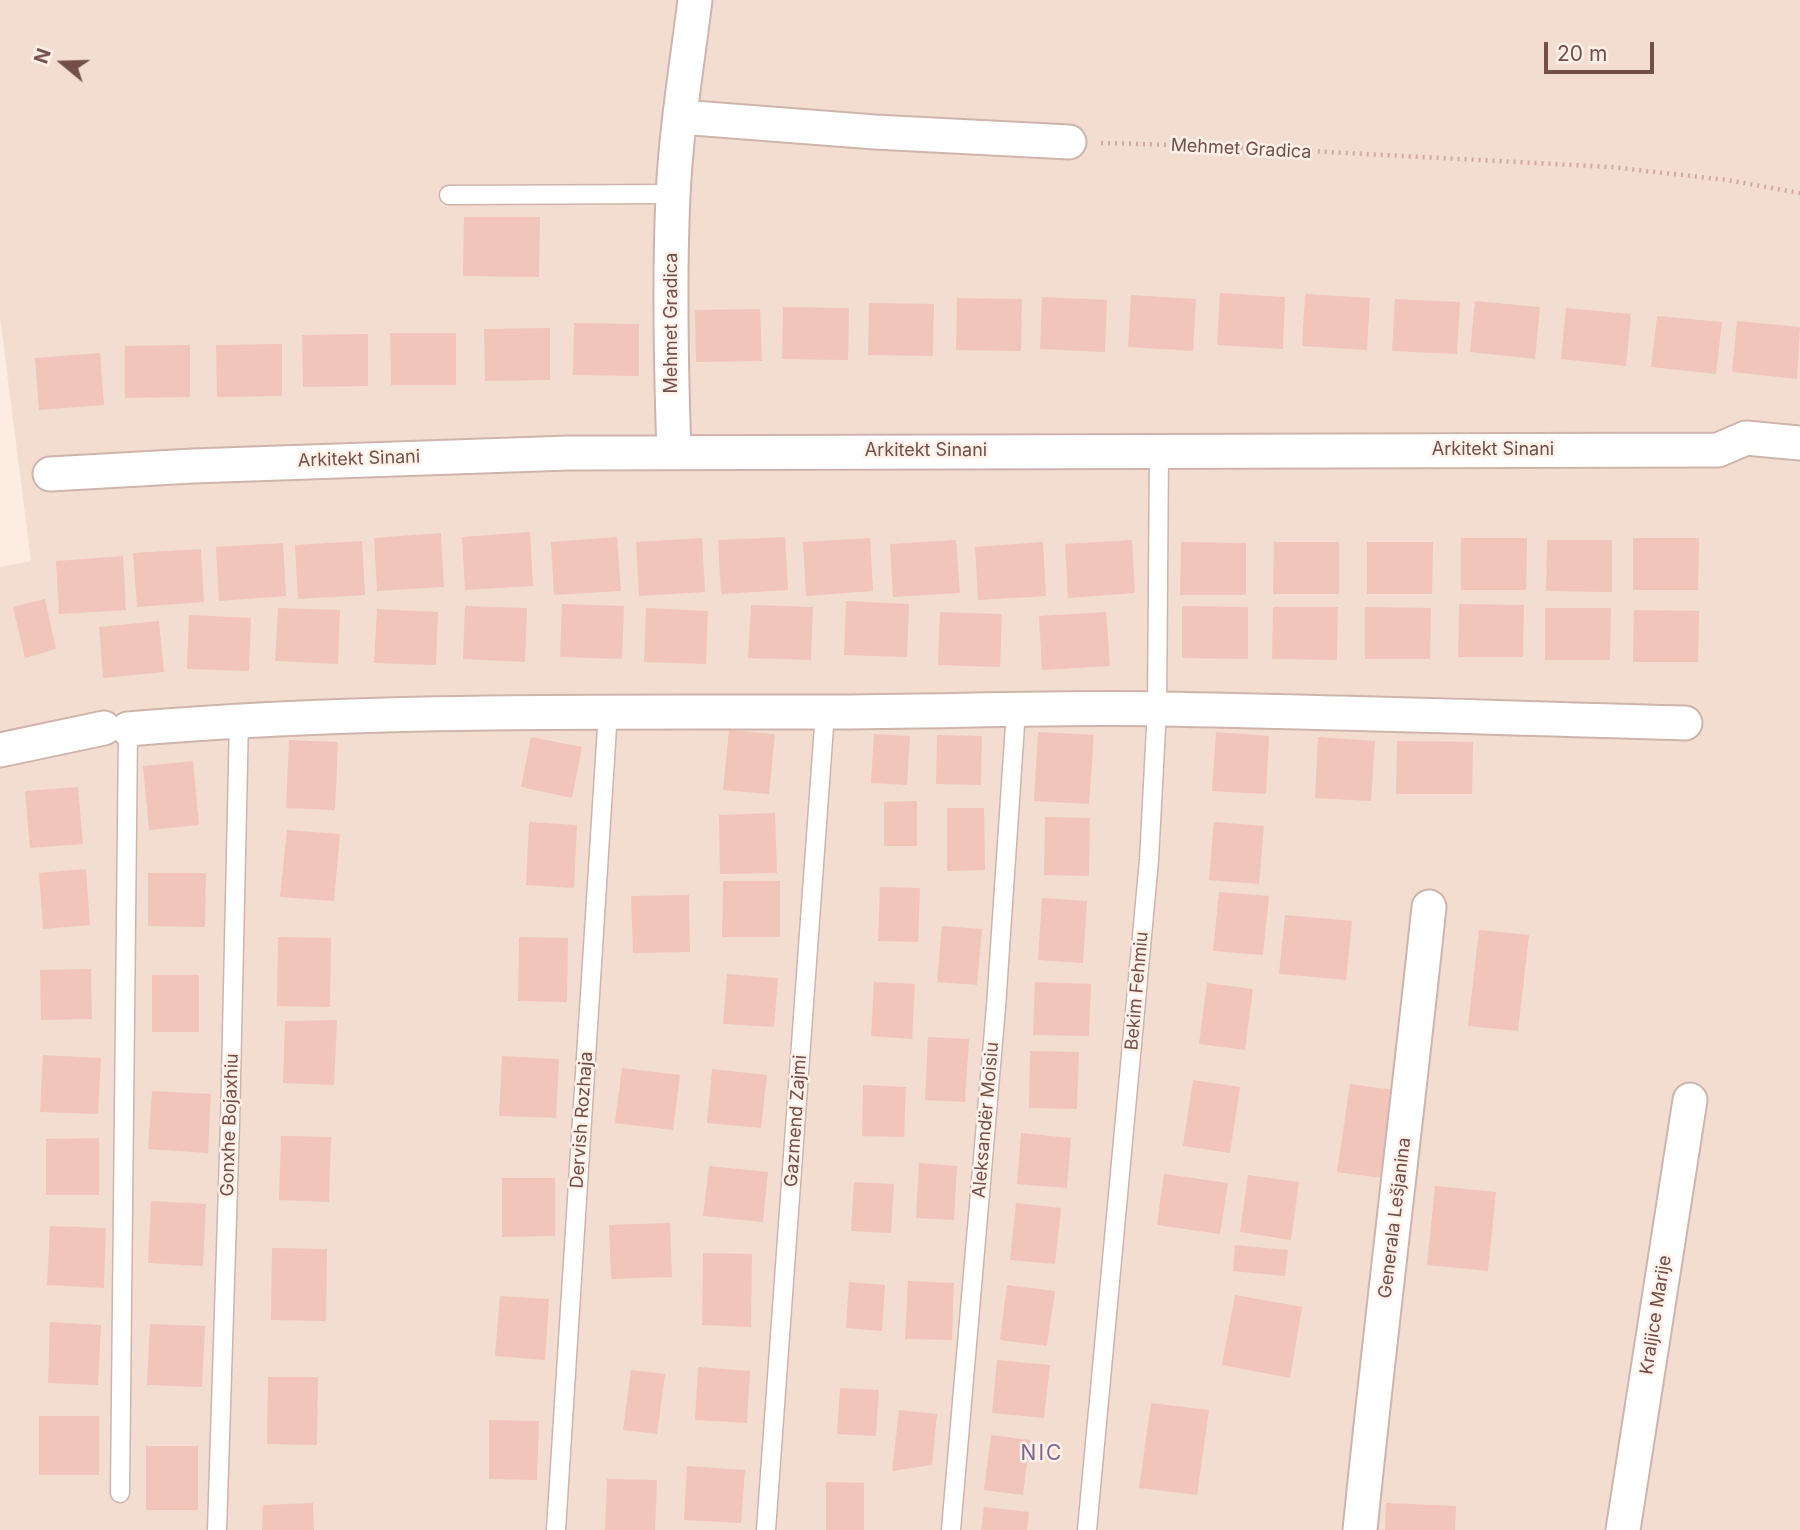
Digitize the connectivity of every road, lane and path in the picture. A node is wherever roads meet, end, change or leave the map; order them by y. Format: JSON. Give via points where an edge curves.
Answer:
{"nodes":[{"id":1,"x":695,"y":0,"type":"edge"},
{"id":2,"x":680,"y":117,"type":"junction"},
{"id":3,"x":1069,"y":142,"type":"joint"},
{"id":4,"x":1800,"y":193,"type":"edge"},
{"id":5,"x":673,"y":194,"type":"junction"},
{"id":6,"x":449,"y":195,"type":"dead end"},
{"id":7,"x":1800,"y":443,"type":"edge"},
{"id":8,"x":1159,"y":451,"type":"junction"},
{"id":9,"x":674,"y":452,"type":"junction"},
{"id":10,"x":50,"y":474,"type":"dead end"},
{"id":11,"x":1157,"y":709,"type":"junction"},
{"id":12,"x":1016,"y":710,"type":"junction"},
{"id":13,"x":608,"y":711,"type":"junction"},
{"id":14,"x":825,"y":712,"type":"junction"},
{"id":15,"x":239,"y":719,"type":"junction"},
{"id":16,"x":1685,"y":723,"type":"dead end"},
{"id":17,"x":116,"y":728,"type":"junction"},
{"id":18,"x":0,"y":750,"type":"edge"},
{"id":19,"x":1429,"y":907,"type":"dead end"},
{"id":20,"x":1690,"y":1100,"type":"dead end"},
{"id":21,"x":120,"y":1493,"type":"dead end"},
{"id":22,"x":217,"y":1530,"type":"edge"},
{"id":23,"x":556,"y":1530,"type":"edge"},
{"id":24,"x":766,"y":1530,"type":"edge"},
{"id":25,"x":951,"y":1530,"type":"edge"},
{"id":26,"x":1087,"y":1530,"type":"edge"},
{"id":27,"x":1360,"y":1530,"type":"edge"},
{"id":28,"x":1623,"y":1530,"type":"edge"}],
"edges":[{"from":1,"to":2,"type":"street","name":"Mehmet Gradica"},
{"from":2,"to":3,"type":"street"},
{"from":2,"to":5,"type":"street","name":"Mehmet Gradica"},
{"from":3,"to":4,"type":"path","name":"Mehmet Gradica","via":[[1611,167]]},
{"from":5,"to":6,"type":"lane"},
{"from":5,"to":9,"type":"street","name":"Mehmet Gradica","via":[[670,333]]},
{"from":7,"to":8,"type":"street","name":"Arkitekt Sinani","via":[[1746,438],[1718,450]]},
{"from":8,"to":9,"type":"street","name":"Arkitekt Sinani"},
{"from":8,"to":11,"type":"lane","name":"Bekim Fehmiu"},
{"from":9,"to":10,"type":"street","name":"Arkitekt Sinani","via":[[444,456]]},
{"from":11,"to":12,"type":"street"},
{"from":11,"to":16,"type":"street"},
{"from":11,"to":26,"type":"lane","name":"Bekim Fehmiu","via":[[1148,873]]},
{"from":12,"to":14,"type":"street"},
{"from":12,"to":25,"type":"lane","name":"Aleksandër Moisiu","via":[[996,1007]]},
{"from":13,"to":14,"type":"street"},
{"from":13,"to":15,"type":"street"},
{"from":13,"to":23,"type":"lane","name":"Dervish Rozhaja"},
{"from":14,"to":24,"type":"lane","name":"Gazmend Zajmi"},
{"from":15,"to":17,"type":"street"},
{"from":15,"to":22,"type":"lane","name":"Gonxhe Bojaxhiu"},
{"from":17,"to":18,"type":"street"},
{"from":17,"to":21,"type":"lane"},
{"from":19,"to":27,"type":"street","name":"Generala Lešjanina"},
{"from":20,"to":28,"type":"street","name":"Kraljice Marije"}]}
